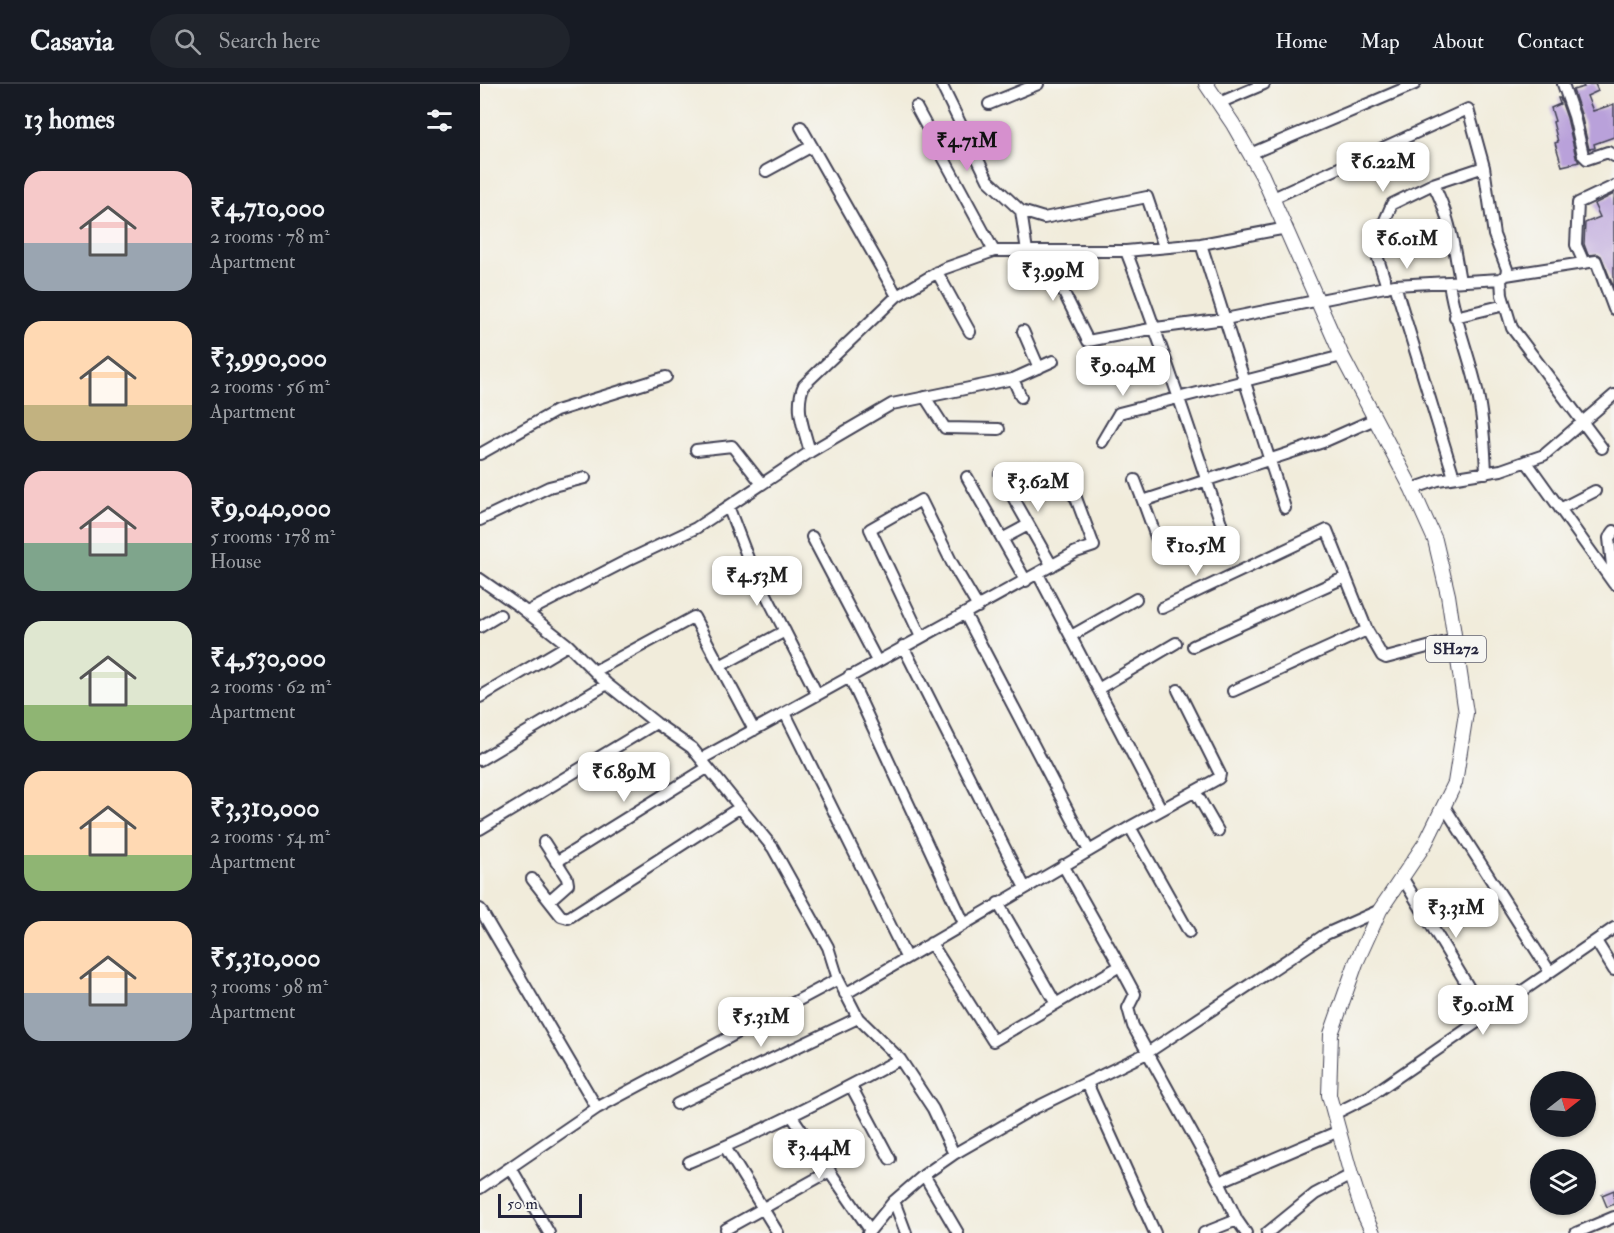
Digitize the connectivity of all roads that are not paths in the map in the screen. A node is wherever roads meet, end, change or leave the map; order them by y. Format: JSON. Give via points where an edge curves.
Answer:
{"nodes":[{"id":1,"x":941,"y":84,"type":"edge"},
{"id":2,"x":1038,"y":84,"type":"edge"},
{"id":3,"x":1206,"y":84,"type":"edge"},
{"id":4,"x":1264,"y":84,"type":"edge"},
{"id":5,"x":1415,"y":84,"type":"edge"},
{"id":6,"x":1563,"y":84,"type":"edge"},
{"id":7,"x":1394,"y":88,"type":"edge"},
{"id":8,"x":1219,"y":103,"type":"junction"},
{"id":9,"x":989,"y":104,"type":"dead end"},
{"id":10,"x":916,"y":106,"type":"dead end"},
{"id":11,"x":801,"y":127,"type":"dead end"},
{"id":12,"x":812,"y":146,"type":"junction"},
{"id":13,"x":1250,"y":154,"type":"junction"},
{"id":14,"x":1614,"y":156,"type":"edge"},
{"id":15,"x":1484,"y":167,"type":"junction"},
{"id":16,"x":766,"y":171,"type":"dead end"},
{"id":17,"x":1433,"y":184,"type":"junction"},
{"id":18,"x":1614,"y":186,"type":"edge"},
{"id":19,"x":1273,"y":198,"type":"junction"},
{"id":20,"x":1021,"y":211,"type":"junction"},
{"id":21,"x":1287,"y":228,"type":"junction"},
{"id":22,"x":1201,"y":244,"type":"junction"},
{"id":23,"x":1164,"y":247,"type":"junction"},
{"id":24,"x":994,"y":251,"type":"junction"},
{"id":25,"x":1027,"y":251,"type":"junction"},
{"id":26,"x":1043,"y":251,"type":"junction"},
{"id":27,"x":1126,"y":251,"type":"junction"},
{"id":28,"x":1584,"y":263,"type":"junction"},
{"id":29,"x":938,"y":272,"type":"junction"},
{"id":30,"x":1504,"y":277,"type":"junction"},
{"id":31,"x":1455,"y":282,"type":"junction"},
{"id":32,"x":1391,"y":286,"type":"junction"},
{"id":33,"x":897,"y":296,"type":"junction"},
{"id":34,"x":1318,"y":301,"type":"junction"},
{"id":35,"x":1505,"y":305,"type":"junction"},
{"id":36,"x":1614,"y":309,"type":"edge"},
{"id":37,"x":1455,"y":317,"type":"junction"},
{"id":38,"x":1225,"y":320,"type":"junction"},
{"id":39,"x":1156,"y":328,"type":"junction"},
{"id":40,"x":1023,"y":331,"type":"dead end"},
{"id":41,"x":970,"y":332,"type":"dead end"},
{"id":42,"x":1342,"y":356,"type":"junction"},
{"id":43,"x":1053,"y":361,"type":"dead end"},
{"id":44,"x":1039,"y":368,"type":"junction"},
{"id":45,"x":666,"y":377,"type":"dead end"},
{"id":46,"x":1013,"y":379,"type":"junction"},
{"id":47,"x":1246,"y":381,"type":"junction"},
{"id":48,"x":1614,"y":395,"type":"edge"},
{"id":49,"x":925,"y":397,"type":"junction"},
{"id":50,"x":1021,"y":397,"type":"dead end"},
{"id":51,"x":1177,"y":398,"type":"junction"},
{"id":52,"x":1375,"y":419,"type":"junction"},
{"id":53,"x":1581,"y":422,"type":"junction"},
{"id":54,"x":999,"y":429,"type":"dead end"},
{"id":55,"x":1102,"y":442,"type":"dead end"},
{"id":56,"x":1602,"y":448,"type":"dead end"},
{"id":57,"x":696,"y":450,"type":"dead end"},
{"id":58,"x":810,"y":452,"type":"junction"},
{"id":59,"x":480,"y":454,"type":"edge"},
{"id":60,"x":1271,"y":458,"type":"junction"},
{"id":61,"x":1526,"y":461,"type":"junction"},
{"id":62,"x":1486,"y":472,"type":"junction"},
{"id":63,"x":1000,"y":474,"type":"dead end"},
{"id":64,"x":967,"y":477,"type":"dead end"},
{"id":65,"x":1454,"y":477,"type":"junction"},
{"id":66,"x":585,"y":478,"type":"dead end"},
{"id":67,"x":1135,"y":480,"type":"dead end"},
{"id":68,"x":1061,"y":481,"type":"dead end"},
{"id":69,"x":1206,"y":481,"type":"junction"},
{"id":70,"x":762,"y":484,"type":"junction"},
{"id":71,"x":1412,"y":489,"type":"junction"},
{"id":72,"x":1595,"y":491,"type":"dead end"},
{"id":73,"x":1143,"y":501,"type":"junction"},
{"id":74,"x":728,"y":506,"type":"junction"},
{"id":75,"x":1285,"y":508,"type":"dead end"},
{"id":76,"x":1560,"y":509,"type":"junction"},
{"id":77,"x":480,"y":520,"type":"edge"},
{"id":78,"x":1221,"y":523,"type":"dead end"},
{"id":79,"x":1028,"y":525,"type":"junction"},
{"id":80,"x":1614,"y":531,"type":"edge"},
{"id":81,"x":812,"y":537,"type":"dead end"},
{"id":82,"x":1002,"y":539,"type":"junction"},
{"id":83,"x":1159,"y":545,"type":"dead end"},
{"id":84,"x":1052,"y":566,"type":"junction"},
{"id":85,"x":1038,"y":574,"type":"junction"},
{"id":86,"x":1346,"y":577,"type":"junction"},
{"id":87,"x":480,"y":579,"type":"edge"},
{"id":88,"x":1026,"y":581,"type":"junction"},
{"id":89,"x":1136,"y":599,"type":"dead end"},
{"id":90,"x":978,"y":607,"type":"junction"},
{"id":91,"x":1162,"y":608,"type":"dead end"},
{"id":92,"x":527,"y":612,"type":"junction"},
{"id":93,"x":965,"y":614,"type":"junction"},
{"id":94,"x":500,"y":615,"type":"dead end"},
{"id":95,"x":480,"y":627,"type":"edge"},
{"id":96,"x":1367,"y":630,"type":"junction"},
{"id":97,"x":784,"y":631,"type":"junction"},
{"id":98,"x":1071,"y":636,"type":"junction"},
{"id":99,"x":921,"y":637,"type":"junction"},
{"id":100,"x":1454,"y":640,"type":"junction"},
{"id":101,"x":1176,"y":644,"type":"dead end"},
{"id":102,"x":568,"y":645,"type":"junction"},
{"id":103,"x":903,"y":646,"type":"junction"},
{"id":104,"x":1193,"y":646,"type":"dead end"},
{"id":105,"x":877,"y":661,"type":"junction"},
{"id":106,"x":720,"y":666,"type":"junction"},
{"id":107,"x":595,"y":671,"type":"junction"},
{"id":108,"x":849,"y":676,"type":"junction"},
{"id":109,"x":607,"y":684,"type":"junction"},
{"id":110,"x":1098,"y":689,"type":"junction"},
{"id":111,"x":1178,"y":690,"type":"dead end"},
{"id":112,"x":1233,"y":691,"type":"dead end"},
{"id":113,"x":817,"y":694,"type":"junction"},
{"id":114,"x":480,"y":697,"type":"edge"},
{"id":115,"x":784,"y":712,"type":"junction"},
{"id":116,"x":656,"y":723,"type":"junction"},
{"id":117,"x":754,"y":730,"type":"junction"},
{"id":118,"x":480,"y":760,"type":"edge"},
{"id":119,"x":704,"y":764,"type":"junction"},
{"id":120,"x":1195,"y":791,"type":"junction"},
{"id":121,"x":1444,"y":806,"type":"junction"},
{"id":122,"x":739,"y":808,"type":"junction"},
{"id":123,"x":1161,"y":808,"type":"junction"},
{"id":124,"x":1130,"y":826,"type":"junction"},
{"id":125,"x":480,"y":829,"type":"edge"},
{"id":126,"x":1218,"y":831,"type":"dead end"},
{"id":127,"x":544,"y":842,"type":"dead end"},
{"id":128,"x":1089,"y":851,"type":"junction"},
{"id":129,"x":556,"y":862,"type":"junction"},
{"id":130,"x":1063,"y":865,"type":"junction"},
{"id":131,"x":1402,"y":877,"type":"junction"},
{"id":132,"x":532,"y":879,"type":"dead end"},
{"id":133,"x":1025,"y":888,"type":"junction"},
{"id":134,"x":550,"y":900,"type":"junction"},
{"id":135,"x":998,"y":903,"type":"junction"},
{"id":136,"x":480,"y":909,"type":"edge"},
{"id":137,"x":1380,"y":910,"type":"junction"},
{"id":138,"x":964,"y":923,"type":"junction"},
{"id":139,"x":1614,"y":928,"type":"edge"},
{"id":140,"x":1189,"y":932,"type":"dead end"},
{"id":141,"x":1596,"y":941,"type":"junction"},
{"id":142,"x":931,"y":943,"type":"junction"},
{"id":143,"x":906,"y":957,"type":"junction"},
{"id":144,"x":1120,"y":966,"type":"junction"},
{"id":145,"x":1614,"y":970,"type":"edge"},
{"id":146,"x":1550,"y":972,"type":"junction"},
{"id":147,"x":838,"y":979,"type":"junction"},
{"id":148,"x":845,"y":994,"type":"junction"},
{"id":149,"x":1056,"y":1004,"type":"junction"},
{"id":150,"x":1486,"y":1016,"type":"junction"},
{"id":151,"x":858,"y":1018,"type":"junction"},
{"id":152,"x":1148,"y":1053,"type":"junction"},
{"id":153,"x":900,"y":1059,"type":"junction"},
{"id":154,"x":1087,"y":1083,"type":"junction"},
{"id":155,"x":850,"y":1086,"type":"junction"},
{"id":156,"x":677,"y":1104,"type":"dead end"},
{"id":157,"x":597,"y":1108,"type":"junction"},
{"id":158,"x":1334,"y":1114,"type":"junction"},
{"id":159,"x":791,"y":1115,"type":"junction"},
{"id":160,"x":1339,"y":1131,"type":"junction"},
{"id":161,"x":725,"y":1147,"type":"junction"},
{"id":162,"x":954,"y":1154,"type":"junction"},
{"id":163,"x":890,"y":1159,"type":"dead end"},
{"id":164,"x":689,"y":1162,"type":"dead end"},
{"id":165,"x":511,"y":1168,"type":"junction"},
{"id":166,"x":830,"y":1171,"type":"junction"},
{"id":167,"x":924,"y":1174,"type":"junction"},
{"id":168,"x":1351,"y":1175,"type":"junction"},
{"id":169,"x":1219,"y":1182,"type":"junction"},
{"id":170,"x":480,"y":1188,"type":"edge"},
{"id":171,"x":894,"y":1201,"type":"junction"},
{"id":172,"x":762,"y":1209,"type":"junction"},
{"id":173,"x":1614,"y":1217,"type":"edge"},
{"id":174,"x":1236,"y":1220,"type":"junction"},
{"id":175,"x":726,"y":1229,"type":"dead end"},
{"id":176,"x":869,"y":1231,"type":"edge"},
{"id":177,"x":549,"y":1233,"type":"edge"},
{"id":178,"x":778,"y":1233,"type":"edge"},
{"id":179,"x":906,"y":1233,"type":"edge"},
{"id":180,"x":958,"y":1233,"type":"edge"},
{"id":181,"x":1155,"y":1233,"type":"edge"},
{"id":182,"x":1204,"y":1233,"type":"edge"},
{"id":183,"x":1246,"y":1233,"type":"edge"},
{"id":184,"x":1267,"y":1233,"type":"edge"},
{"id":185,"x":1373,"y":1233,"type":"edge"},
{"id":186,"x":1576,"y":1233,"type":"edge"}],
"edges":[{"from":1,"to":20,"type":"street","via":[[988,180]]},
{"from":2,"to":9,"type":"street"},
{"from":3,"to":8,"type":"main road","number":"SH272"},
{"from":4,"to":8,"type":"street"},
{"from":5,"to":7,"type":"street"},
{"from":6,"to":14,"type":"street","via":[[1582,155],[1587,159],[1608,152]]},
{"from":7,"to":13,"type":"street"},
{"from":8,"to":13,"type":"main road","number":"SH272"},
{"from":10,"to":24,"type":"street"},
{"from":11,"to":12,"type":"street"},
{"from":12,"to":16,"type":"street"},
{"from":12,"to":33,"type":"street"},
{"from":13,"to":19,"type":"main road","number":"SH272"},
{"from":15,"to":17,"type":"street"},
{"from":15,"to":19,"type":"street","via":[[1468,109]]},
{"from":15,"to":30,"type":"street","via":[[1494,235],[1506,266]]},
{"from":17,"to":31,"type":"street","via":[[1450,227]]},
{"from":17,"to":32,"type":"street","via":[[1392,204],[1374,246]]},
{"from":18,"to":28,"type":"street","via":[[1578,203],[1576,245]]},
{"from":19,"to":21,"type":"main road","number":"SH272"},
{"from":20,"to":23,"type":"street","via":[[1044,218],[1148,197]]},
{"from":20,"to":25,"type":"street"},
{"from":21,"to":22,"type":"street"},
{"from":21,"to":34,"type":"main road","number":"SH272"},
{"from":22,"to":23,"type":"street"},
{"from":22,"to":38,"type":"street"},
{"from":23,"to":27,"type":"street"},
{"from":24,"to":25,"type":"street"},
{"from":24,"to":29,"type":"street"},
{"from":25,"to":26,"type":"street"},
{"from":26,"to":27,"type":"street"},
{"from":26,"to":39,"type":"street","via":[[1088,341]]},
{"from":27,"to":39,"type":"street"},
{"from":28,"to":30,"type":"street"},
{"from":28,"to":36,"type":"street","via":[[1596,261]]},
{"from":29,"to":33,"type":"street"},
{"from":29,"to":41,"type":"street"},
{"from":30,"to":31,"type":"street"},
{"from":30,"to":35,"type":"street"},
{"from":31,"to":32,"type":"street"},
{"from":31,"to":37,"type":"street"},
{"from":32,"to":34,"type":"street"},
{"from":32,"to":65,"type":"street"},
{"from":33,"to":58,"type":"street","via":[[804,385],[798,406]]},
{"from":34,"to":38,"type":"street"},
{"from":34,"to":42,"type":"main road","number":"SH272"},
{"from":35,"to":37,"type":"street"},
{"from":35,"to":53,"type":"street","via":[[1512,328]]},
{"from":37,"to":62,"type":"street","via":[[1477,388]]},
{"from":38,"to":39,"type":"street"},
{"from":38,"to":47,"type":"street"},
{"from":39,"to":51,"type":"street"},
{"from":40,"to":44,"type":"street"},
{"from":42,"to":47,"type":"street"},
{"from":42,"to":52,"type":"main road","number":"SH272"},
{"from":43,"to":44,"type":"street"},
{"from":44,"to":46,"type":"street"},
{"from":45,"to":59,"type":"street","via":[[556,411]]},
{"from":46,"to":49,"type":"street"},
{"from":46,"to":50,"type":"street"},
{"from":47,"to":51,"type":"street"},
{"from":47,"to":60,"type":"street"},
{"from":48,"to":53,"type":"street"},
{"from":49,"to":54,"type":"street","via":[[945,428]]},
{"from":49,"to":58,"type":"street","via":[[892,404]]},
{"from":51,"to":55,"type":"street","via":[[1119,413]]},
{"from":51,"to":69,"type":"street"},
{"from":52,"to":60,"type":"street","via":[[1323,442]]},
{"from":52,"to":71,"type":"main road","number":"SH272"},
{"from":53,"to":56,"type":"street"},
{"from":53,"to":61,"type":"street","via":[[1544,455]]},
{"from":57,"to":70,"type":"street","via":[[732,446]]},
{"from":58,"to":70,"type":"street"},
{"from":60,"to":69,"type":"street"},
{"from":60,"to":75,"type":"street"},
{"from":61,"to":62,"type":"street"},
{"from":61,"to":76,"type":"street"},
{"from":62,"to":65,"type":"street"},
{"from":63,"to":79,"type":"street"},
{"from":64,"to":82,"type":"street"},
{"from":65,"to":71,"type":"street"},
{"from":66,"to":77,"type":"street","via":[[549,487]]},
{"from":67,"to":73,"type":"street"},
{"from":68,"to":84,"type":"street","via":[[1076,498],[1094,546]]},
{"from":69,"to":73,"type":"street"},
{"from":69,"to":78,"type":"street"},
{"from":70,"to":74,"type":"street"},
{"from":71,"to":100,"type":"main road","number":"SH272","via":[[1435,540]]},
{"from":72,"to":76,"type":"street"},
{"from":73,"to":83,"type":"street"},
{"from":74,"to":92,"type":"street","via":[[696,528]]},
{"from":74,"to":97,"type":"street","via":[[749,561]]},
{"from":76,"to":80,"type":"street","via":[[1614,584],[1609,538]]},
{"from":79,"to":82,"type":"street"},
{"from":79,"to":84,"type":"street"},
{"from":81,"to":105,"type":"street"},
{"from":82,"to":88,"type":"street"},
{"from":84,"to":85,"type":"street"},
{"from":85,"to":88,"type":"street"},
{"from":85,"to":98,"type":"street"},
{"from":86,"to":91,"type":"street","via":[[1327,530]]},
{"from":86,"to":96,"type":"street"},
{"from":86,"to":104,"type":"street"},
{"from":87,"to":92,"type":"street"},
{"from":88,"to":90,"type":"street"},
{"from":89,"to":98,"type":"street"},
{"from":90,"to":93,"type":"street"},
{"from":90,"to":99,"type":"street","via":[[921,500],[870,528]]},
{"from":92,"to":102,"type":"street"},
{"from":93,"to":99,"type":"street"},
{"from":93,"to":128,"type":"street"},
{"from":94,"to":95,"type":"street"},
{"from":96,"to":100,"type":"street","via":[[1386,658]]},
{"from":96,"to":112,"type":"street"},
{"from":97,"to":106,"type":"street"},
{"from":97,"to":113,"type":"street"},
{"from":98,"to":110,"type":"street"},
{"from":99,"to":103,"type":"street"},
{"from":100,"to":121,"type":"main road","number":"SH272","via":[[1466,714],[1455,783]]},
{"from":101,"to":110,"type":"street"},
{"from":102,"to":107,"type":"street"},
{"from":102,"to":114,"type":"street"},
{"from":103,"to":105,"type":"street"},
{"from":103,"to":133,"type":"street"},
{"from":105,"to":108,"type":"street"},
{"from":106,"to":107,"type":"street","via":[[694,617]]},
{"from":106,"to":117,"type":"street"},
{"from":107,"to":109,"type":"street"},
{"from":108,"to":113,"type":"street"},
{"from":108,"to":138,"type":"street"},
{"from":109,"to":116,"type":"street"},
{"from":109,"to":118,"type":"street"},
{"from":110,"to":123,"type":"street"},
{"from":111,"to":120,"type":"street","via":[[1220,774]]},
{"from":113,"to":115,"type":"street"},
{"from":115,"to":117,"type":"street"},
{"from":115,"to":143,"type":"street"},
{"from":116,"to":119,"type":"street","via":[[692,748]]},
{"from":116,"to":125,"type":"street"},
{"from":117,"to":119,"type":"street"},
{"from":119,"to":122,"type":"street"},
{"from":119,"to":129,"type":"street"},
{"from":120,"to":123,"type":"street"},
{"from":120,"to":126,"type":"street"},
{"from":121,"to":131,"type":"main road","number":"SH272"},
{"from":121,"to":146,"type":"street"},
{"from":122,"to":134,"type":"street","via":[[577,914],[561,916]]},
{"from":122,"to":147,"type":"street","via":[[773,848],[828,947]]},
{"from":123,"to":124,"type":"street"},
{"from":124,"to":128,"type":"street"},
{"from":124,"to":140,"type":"street"},
{"from":127,"to":129,"type":"street"},
{"from":128,"to":130,"type":"street"},
{"from":129,"to":134,"type":"street","via":[[568,884]]},
{"from":130,"to":133,"type":"street"},
{"from":130,"to":144,"type":"street"},
{"from":131,"to":137,"type":"main road","number":"SH272"},
{"from":131,"to":150,"type":"street"},
{"from":132,"to":134,"type":"street"},
{"from":133,"to":135,"type":"street"},
{"from":135,"to":138,"type":"street"},
{"from":135,"to":149,"type":"street"},
{"from":136,"to":157,"type":"street"},
{"from":137,"to":152,"type":"street","via":[[1326,934]]},
{"from":137,"to":158,"type":"main road","number":"SH272","via":[[1331,1034],[1329,1095]]},
{"from":138,"to":142,"type":"street"},
{"from":139,"to":141,"type":"street"},
{"from":141,"to":145,"type":"street"},
{"from":141,"to":146,"type":"street"},
{"from":142,"to":143,"type":"street"},
{"from":142,"to":149,"type":"street","via":[[993,1041]]},
{"from":143,"to":148,"type":"street"},
{"from":144,"to":149,"type":"street"},
{"from":144,"to":152,"type":"street","via":[[1135,994],[1128,1008],[1133,1026]]},
{"from":146,"to":150,"type":"street"},
{"from":147,"to":148,"type":"street"},
{"from":147,"to":157,"type":"street"},
{"from":148,"to":151,"type":"street"},
{"from":150,"to":158,"type":"street","via":[[1371,1096]]},
{"from":151,"to":153,"type":"street"},
{"from":151,"to":156,"type":"street"},
{"from":152,"to":154,"type":"street"},
{"from":152,"to":169,"type":"street"},
{"from":153,"to":155,"type":"street"},
{"from":153,"to":162,"type":"street","via":[[933,1109]]},
{"from":154,"to":162,"type":"street"},
{"from":154,"to":181,"type":"street"},
{"from":155,"to":159,"type":"street"},
{"from":155,"to":163,"type":"street"},
{"from":157,"to":165,"type":"street"},
{"from":158,"to":160,"type":"main road","number":"SH272"},
{"from":159,"to":161,"type":"street"},
{"from":159,"to":166,"type":"street"},
{"from":160,"to":168,"type":"main road","number":"SH272"},
{"from":160,"to":169,"type":"street"},
{"from":161,"to":164,"type":"street"},
{"from":161,"to":172,"type":"street"},
{"from":162,"to":167,"type":"street"},
{"from":165,"to":170,"type":"street"},
{"from":165,"to":177,"type":"street"},
{"from":166,"to":172,"type":"street"},
{"from":166,"to":176,"type":"street"},
{"from":167,"to":171,"type":"street"},
{"from":167,"to":180,"type":"street"},
{"from":168,"to":184,"type":"street","via":[[1315,1194]]},
{"from":168,"to":185,"type":"main road","number":"SH272"},
{"from":169,"to":174,"type":"street"},
{"from":171,"to":176,"type":"street"},
{"from":171,"to":179,"type":"street"},
{"from":172,"to":175,"type":"street"},
{"from":172,"to":178,"type":"street"},
{"from":173,"to":186,"type":"street"},
{"from":174,"to":182,"type":"street"},
{"from":174,"to":183,"type":"street"}]}
